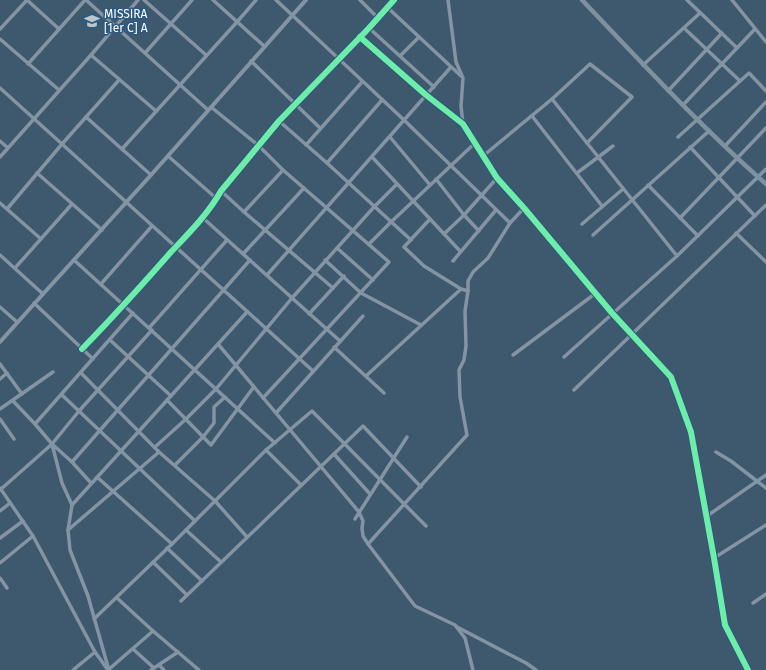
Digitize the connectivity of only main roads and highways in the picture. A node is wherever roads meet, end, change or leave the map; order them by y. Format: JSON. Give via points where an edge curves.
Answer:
{"nodes":[{"id":1,"x":584,"y":1,"type":"edge"},
{"id":2,"x":766,"y":184,"type":"edge"}],
"edges":[{"from":1,"to":2,"type":"main road","via":[[668,91]]}]}
